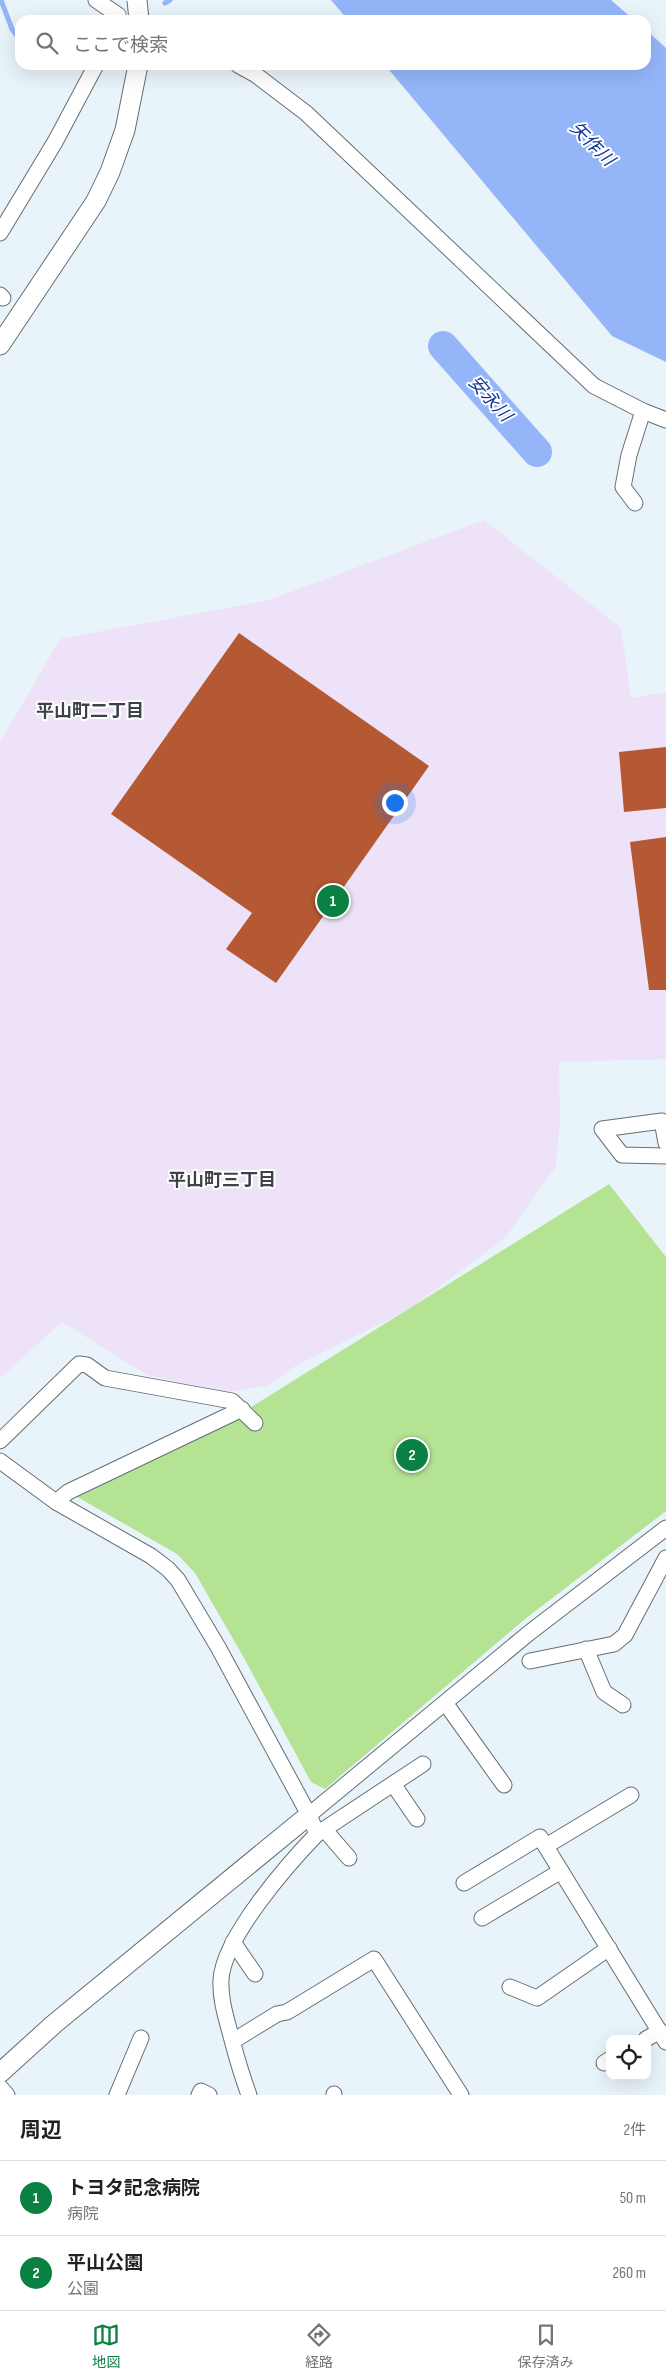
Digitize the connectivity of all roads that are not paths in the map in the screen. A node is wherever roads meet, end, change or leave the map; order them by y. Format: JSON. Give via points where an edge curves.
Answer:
{"nodes":[{"id":1,"x":96,"y":0,"type":"edge"},
{"id":2,"x":139,"y":0,"type":"edge"},
{"id":3,"x":118,"y":15,"type":"edge"},
{"id":4,"x":125,"y":15,"type":"edge"},
{"id":5,"x":139,"y":15,"type":"edge"},
{"id":6,"x":93,"y":70,"type":"edge"},
{"id":7,"x":137,"y":70,"type":"edge"},
{"id":8,"x":246,"y":70,"type":"edge"},
{"id":9,"x":0,"y":234,"type":"edge"},
{"id":10,"x":0,"y":345,"type":"edge"},
{"id":11,"x":643,"y":411,"type":"junction"},
{"id":12,"x":666,"y":420,"type":"edge"},
{"id":13,"x":635,"y":503,"type":"dead end"},
{"id":14,"x":666,"y":1143,"type":"edge"},
{"id":15,"x":666,"y":1156,"type":"edge"},
{"id":16,"x":242,"y":1409,"type":"junction"},
{"id":17,"x":256,"y":1423,"type":"dead end"},
{"id":18,"x":0,"y":1441,"type":"edge"},
{"id":19,"x":0,"y":1460,"type":"edge"},
{"id":20,"x":56,"y":1502,"type":"junction"},
{"id":21,"x":666,"y":1528,"type":"edge"},
{"id":22,"x":666,"y":1558,"type":"edge"},
{"id":23,"x":586,"y":1650,"type":"junction"},
{"id":24,"x":530,"y":1661,"type":"dead end"},
{"id":25,"x":446,"y":1704,"type":"junction"},
{"id":26,"x":623,"y":1704,"type":"dead end"},
{"id":27,"x":423,"y":1764,"type":"dead end"},
{"id":28,"x":393,"y":1784,"type":"junction"},
{"id":29,"x":347,"y":1785,"type":"junction"},
{"id":30,"x":504,"y":1785,"type":"dead end"},
{"id":31,"x":632,"y":1795,"type":"dead end"},
{"id":32,"x":360,"y":1806,"type":"junction"},
{"id":33,"x":310,"y":1815,"type":"junction"},
{"id":34,"x":417,"y":1820,"type":"dead end"},
{"id":35,"x":321,"y":1832,"type":"junction"},
{"id":36,"x":546,"y":1846,"type":"junction"},
{"id":37,"x":349,"y":1858,"type":"dead end"},
{"id":38,"x":561,"y":1871,"type":"junction"},
{"id":39,"x":464,"y":1883,"type":"dead end"},
{"id":40,"x":482,"y":1918,"type":"dead end"},
{"id":41,"x":233,"y":1942,"type":"junction"},
{"id":42,"x":609,"y":1948,"type":"junction"},
{"id":43,"x":254,"y":1974,"type":"dead end"},
{"id":44,"x":510,"y":1987,"type":"dead end"},
{"id":45,"x":657,"y":2037,"type":"edge"},
{"id":46,"x":142,"y":2038,"type":"dead end"},
{"id":47,"x":233,"y":2041,"type":"junction"},
{"id":48,"x":0,"y":2073,"type":"edge"},
{"id":49,"x":0,"y":2087,"type":"edge"},
{"id":50,"x":7,"y":2095,"type":"edge"},
{"id":51,"x":117,"y":2095,"type":"edge"},
{"id":52,"x":199,"y":2095,"type":"edge"},
{"id":53,"x":209,"y":2095,"type":"edge"},
{"id":54,"x":248,"y":2095,"type":"edge"},
{"id":55,"x":461,"y":2095,"type":"edge"}],
"edges":[{"from":1,"to":3,"type":"street"},
{"from":2,"to":4,"type":"street"},
{"from":2,"to":5,"type":"street","bridge":true},
{"from":6,"to":9,"type":"street"},
{"from":7,"to":10,"type":"street","via":[[118,152],[96,201]]},
{"from":8,"to":11,"type":"street","via":[[306,112],[594,386]]},
{"from":11,"to":12,"type":"street"},
{"from":11,"to":13,"type":"street","via":[[629,456],[624,487]]},
{"from":14,"to":15,"type":"street","via":[[662,1121],[602,1129],[622,1155]]},
{"from":16,"to":17,"type":"street"},
{"from":16,"to":18,"type":"street","via":[[232,1401],[105,1378],[87,1365],[79,1364]]},
{"from":16,"to":20,"type":"street","via":[[68,1492]]},
{"from":19,"to":20,"type":"street"},
{"from":20,"to":33,"type":"street","via":[[151,1556],[178,1580]]},
{"from":21,"to":25,"type":"street","via":[[529,1633]]},
{"from":22,"to":23,"type":"street","via":[[626,1635],[614,1644]]},
{"from":23,"to":24,"type":"street"},
{"from":23,"to":26,"type":"street","via":[[604,1692]]},
{"from":25,"to":29,"type":"street"},
{"from":25,"to":30,"type":"street"},
{"from":27,"to":28,"type":"street"},
{"from":28,"to":32,"type":"street"},
{"from":28,"to":34,"type":"street"},
{"from":29,"to":32,"type":"street"},
{"from":29,"to":33,"type":"street"},
{"from":31,"to":36,"type":"street"},
{"from":32,"to":35,"type":"street"},
{"from":33,"to":35,"type":"street"},
{"from":33,"to":48,"type":"street","via":[[62,2018]]},
{"from":35,"to":37,"type":"street"},
{"from":35,"to":41,"type":"street","via":[[287,1865]]},
{"from":36,"to":38,"type":"street"},
{"from":36,"to":39,"type":"street","via":[[540,1838]]},
{"from":38,"to":40,"type":"street"},
{"from":38,"to":42,"type":"street"},
{"from":41,"to":43,"type":"street"},
{"from":41,"to":47,"type":"street","via":[[221,1978],[221,2001]]},
{"from":42,"to":44,"type":"street","via":[[537,1998]]},
{"from":42,"to":45,"type":"street"},
{"from":46,"to":51,"type":"street"},
{"from":47,"to":54,"type":"street"},
{"from":47,"to":55,"type":"street","via":[[374,1960]]},
{"from":49,"to":50,"type":"street"},
{"from":52,"to":53,"type":"street","via":[[201,2091]]}]}
